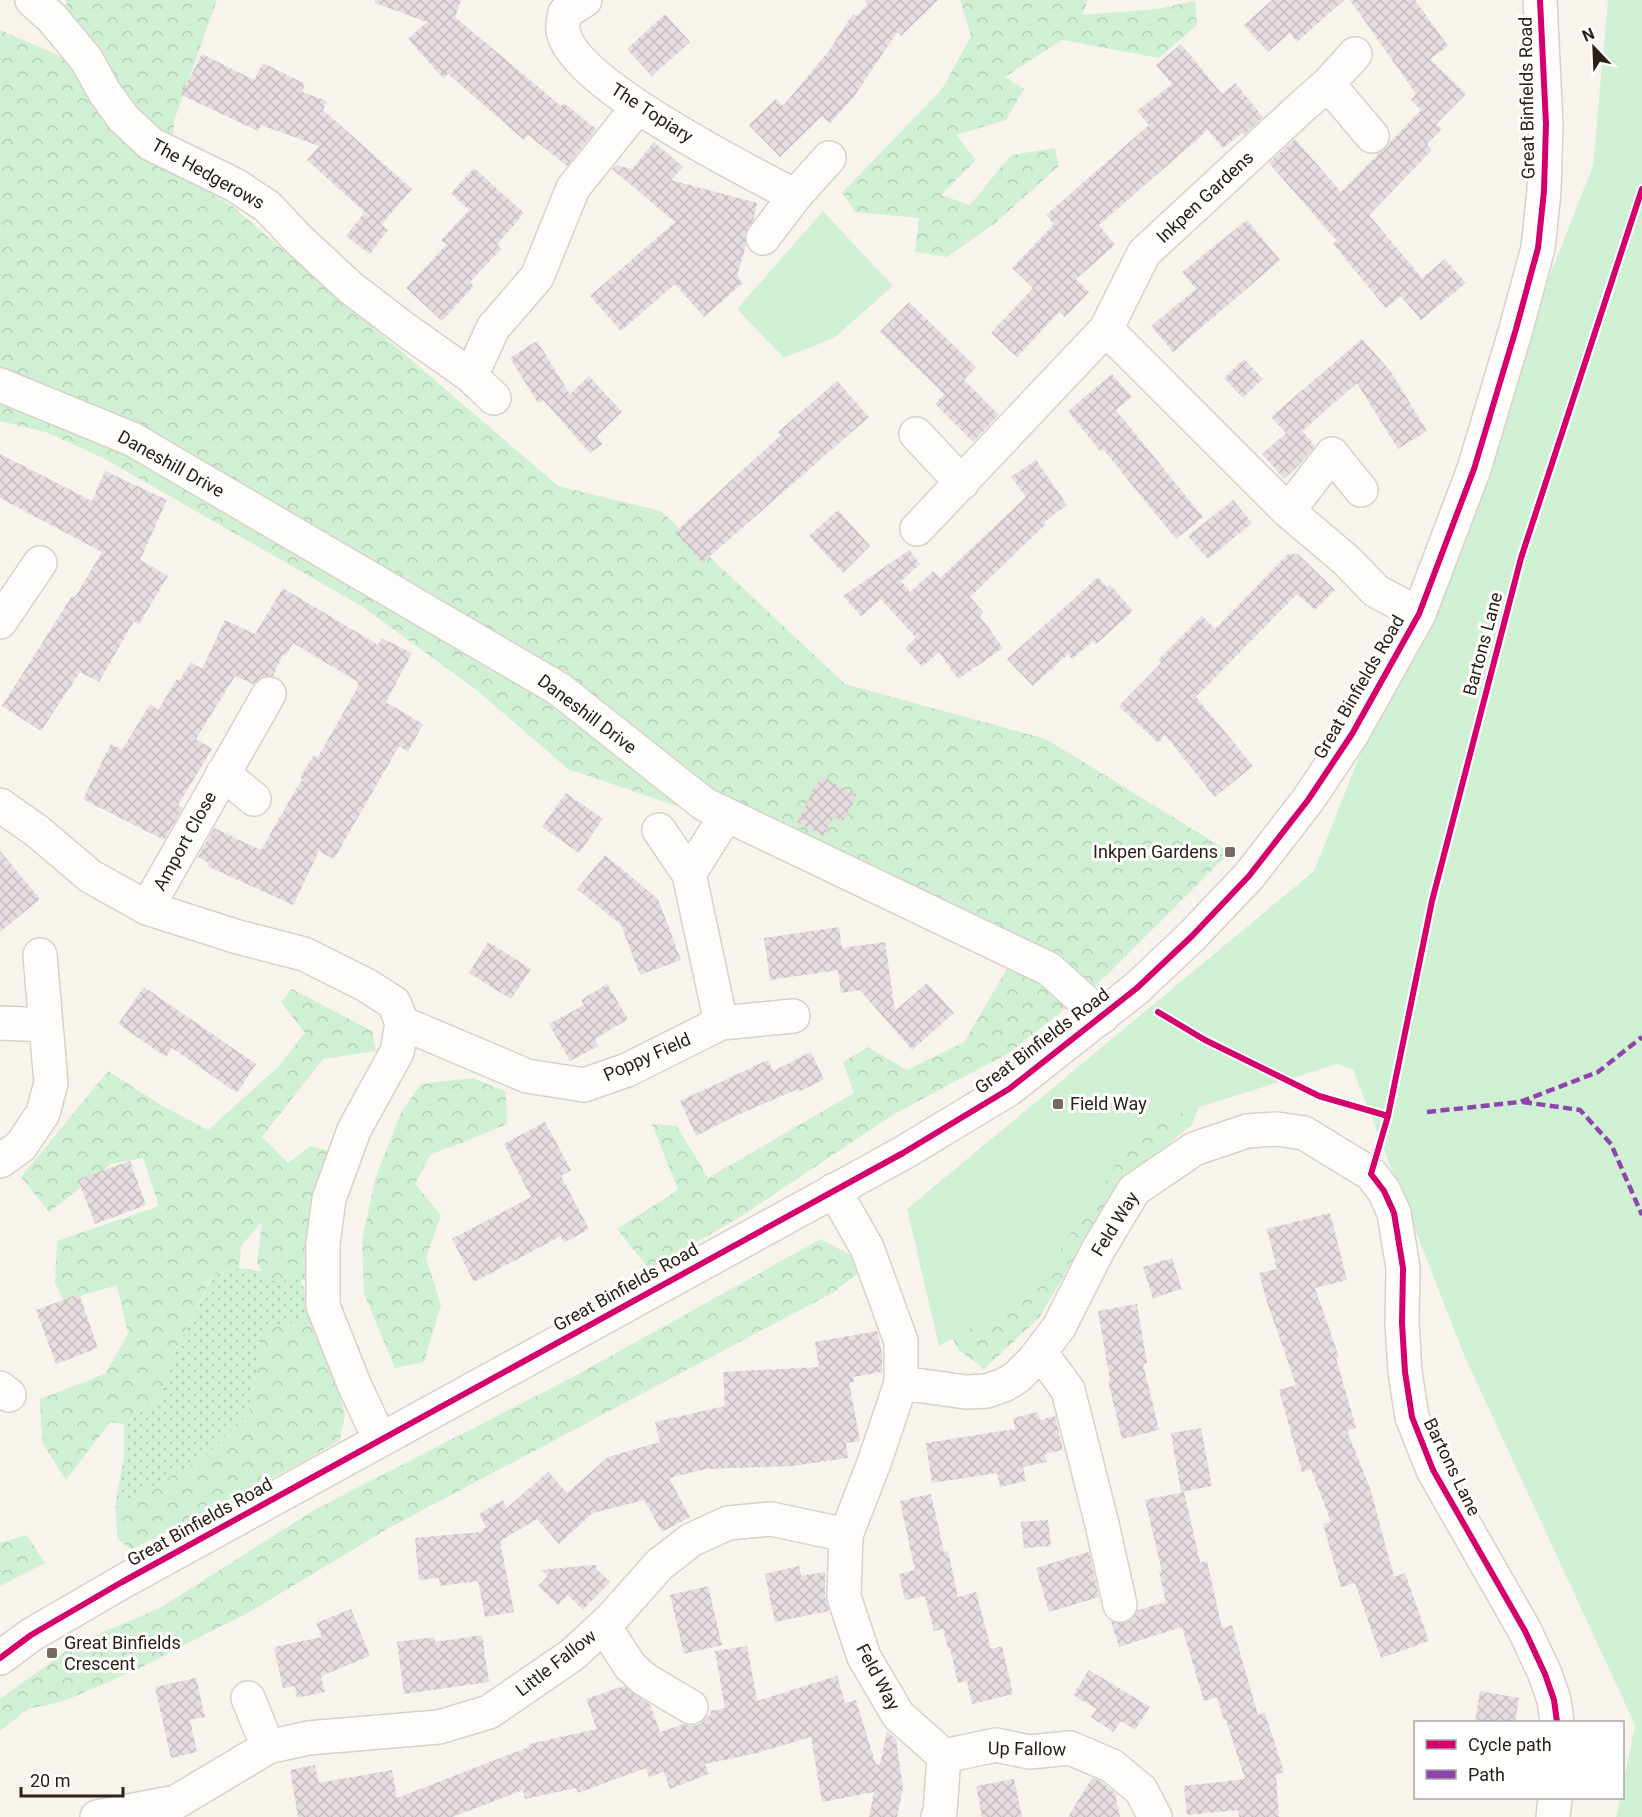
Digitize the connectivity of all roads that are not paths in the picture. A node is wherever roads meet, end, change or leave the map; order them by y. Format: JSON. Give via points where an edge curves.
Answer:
{"nodes":[{"id":1,"x":585,"y":0,"type":"edge"},
{"id":2,"x":1540,"y":0,"type":"edge"},
{"id":3,"x":42,"y":9,"type":"edge"},
{"id":4,"x":1355,"y":54,"type":"dead end"},
{"id":5,"x":1328,"y":84,"type":"junction"},
{"id":6,"x":639,"y":107,"type":"junction"},
{"id":7,"x":1372,"y":136,"type":"dead end"},
{"id":8,"x":829,"y":158,"type":"dead end"},
{"id":9,"x":795,"y":196,"type":"junction"},
{"id":10,"x":763,"y":238,"type":"dead end"},
{"id":11,"x":1106,"y":329,"type":"junction"},
{"id":12,"x":471,"y":376,"type":"junction"},
{"id":13,"x":0,"y":385,"type":"edge"},
{"id":14,"x":494,"y":398,"type":"dead end"},
{"id":15,"x":916,"y":434,"type":"dead end"},
{"id":16,"x":962,"y":483,"type":"junction"},
{"id":17,"x":1361,"y":490,"type":"dead end"},
{"id":18,"x":1288,"y":511,"type":"junction"},
{"id":19,"x":917,"y":529,"type":"dead end"},
{"id":20,"x":40,"y":563,"type":"dead end"},
{"id":21,"x":1419,"y":614,"type":"junction"},
{"id":22,"x":0,"y":622,"type":"edge"},
{"id":23,"x":269,"y":694,"type":"dead end"},
{"id":24,"x":223,"y":773,"type":"junction"},
{"id":25,"x":254,"y":799,"type":"dead end"},
{"id":26,"x":0,"y":804,"type":"edge"},
{"id":27,"x":720,"y":825,"type":"dead end"},
{"id":28,"x":658,"y":830,"type":"dead end"},
{"id":29,"x":689,"y":874,"type":"junction"},
{"id":30,"x":147,"y":908,"type":"junction"},
{"id":31,"x":40,"y":955,"type":"dead end"},
{"id":32,"x":793,"y":1017,"type":"dead end"},
{"id":33,"x":1102,"y":1017,"type":"junction"},
{"id":34,"x":0,"y":1023,"type":"edge"},
{"id":35,"x":402,"y":1023,"type":"junction"},
{"id":36,"x":722,"y":1023,"type":"junction"},
{"id":37,"x":45,"y":1025,"type":"junction"},
{"id":38,"x":0,"y":1161,"type":"edge"},
{"id":39,"x":1371,"y":1174,"type":"joint"},
{"id":40,"x":834,"y":1190,"type":"junction"},
{"id":41,"x":1040,"y":1352,"type":"junction"},
{"id":42,"x":901,"y":1383,"type":"junction"},
{"id":43,"x":380,"y":1440,"type":"junction"},
{"id":44,"x":846,"y":1535,"type":"junction"},
{"id":45,"x":1120,"y":1605,"type":"dead end"},
{"id":46,"x":604,"y":1626,"type":"junction"},
{"id":47,"x":0,"y":1658,"type":"edge"},
{"id":48,"x":248,"y":1698,"type":"dead end"},
{"id":49,"x":691,"y":1707,"type":"dead end"},
{"id":50,"x":1557,"y":1721,"type":"edge"},
{"id":51,"x":268,"y":1747,"type":"junction"},
{"id":52,"x":944,"y":1756,"type":"junction"},
{"id":53,"x":1555,"y":1799,"type":"edge"},
{"id":54,"x":97,"y":1817,"type":"edge"},
{"id":55,"x":938,"y":1817,"type":"edge"},
{"id":56,"x":1155,"y":1817,"type":"edge"},
{"id":57,"x":1553,"y":1817,"type":"edge"}],
"edges":[{"from":1,"to":6,"type":"street","name":"The Topiary","via":[[565,13],[562,30],[571,48],[609,87]]},
{"from":2,"to":21,"type":"street","name":"Great Binfields Road","via":[[1546,124],[1538,248],[1474,469]]},
{"from":3,"to":12,"type":"street","name":"The Hedgerows","via":[[86,59],[124,118],[151,144],[235,185],[268,207],[351,288]]},
{"from":4,"to":5,"type":"street","name":"Inkpen Gardens"},
{"from":5,"to":7,"type":"street"},
{"from":5,"to":11,"type":"street","name":"Inkpen Gardens","via":[[1144,253]]},
{"from":6,"to":9,"type":"street","name":"The Topiary"},
{"from":6,"to":12,"type":"street","via":[[573,188],[537,277],[493,328]]},
{"from":8,"to":9,"type":"street"},
{"from":9,"to":10,"type":"street"},
{"from":11,"to":16,"type":"street","name":"Inkpen Gardens"},
{"from":11,"to":18,"type":"street"},
{"from":12,"to":14,"type":"street","name":"The Hedgerows"},
{"from":13,"to":33,"type":"street","name":"Daneshill Drive","via":[[132,439],[559,689],[704,804],[1049,969]]},
{"from":15,"to":16,"type":"street"},
{"from":16,"to":19,"type":"street","name":"Inkpen Gardens"},
{"from":17,"to":18,"type":"street","via":[[1332,454]]},
{"from":18,"to":21,"type":"street","via":[[1376,591]]},
{"from":20,"to":22,"type":"street"},
{"from":21,"to":33,"type":"street","name":"Great Binfields Road","via":[[1352,734],[1308,800],[1249,876],[1192,936]]},
{"from":23,"to":24,"type":"street","name":"Amport Close"},
{"from":24,"to":25,"type":"street","name":"Amport Close"},
{"from":24,"to":30,"type":"street","name":"Amport Close"},
{"from":26,"to":30,"type":"street","via":[[90,876]]},
{"from":27,"to":29,"type":"street"},
{"from":28,"to":29,"type":"street"},
{"from":29,"to":36,"type":"street"},
{"from":30,"to":35,"type":"street","via":[[304,954],[394,1003]]},
{"from":31,"to":37,"type":"street"},
{"from":32,"to":36,"type":"street","name":"Poppy Field"},
{"from":33,"to":40,"type":"street","name":"Great Binfields Road","via":[[1009,1089]]},
{"from":34,"to":37,"type":"street"},
{"from":35,"to":36,"type":"street","name":"Poppy Field","via":[[527,1076],[584,1085],[627,1070]]},
{"from":35,"to":43,"type":"street","via":[[397,1052],[346,1150],[329,1199],[323,1244],[323,1306]]},
{"from":37,"to":38,"type":"street","via":[[51,1083],[43,1113],[21,1146]]},
{"from":39,"to":41,"type":"street","name":"Feld Way","via":[[1304,1133],[1277,1128],[1246,1131],[1194,1149],[1134,1190],[1059,1327]]},
{"from":39,"to":50,"type":"street","name":"Bartons Lane","via":[[1394,1214],[1403,1268],[1402,1323],[1412,1417],[1433,1470],[1526,1631],[1554,1700]]},
{"from":40,"to":42,"type":"street","name":"Feld Way","via":[[867,1248],[890,1306],[901,1341]]},
{"from":40,"to":43,"type":"street","name":"Great Binfields Road"},
{"from":41,"to":42,"type":"street","name":"Feld Way","via":[[1017,1377],[987,1391]]},
{"from":41,"to":45,"type":"street","via":[[1068,1390]]},
{"from":42,"to":44,"type":"street","name":"Feld Way"},
{"from":43,"to":47,"type":"street","name":"Great Binfields Road","via":[[122,1582],[31,1635]]},
{"from":44,"to":46,"type":"street","name":"Little Fallow","via":[[771,1519],[728,1523],[691,1540],[659,1565]]},
{"from":44,"to":52,"type":"street","name":"Feld Way","via":[[844,1597],[864,1657],[898,1715]]},
{"from":46,"to":49,"type":"street","via":[[630,1666]]},
{"from":46,"to":51,"type":"street","name":"Little Fallow","via":[[572,1655],[489,1712],[439,1727],[308,1738]]},
{"from":48,"to":51,"type":"street"},
{"from":51,"to":54,"type":"street","name":"Little Fallow","via":[[176,1802]]},
{"from":52,"to":55,"type":"street"},
{"from":52,"to":56,"type":"street","name":"Up Fallow","via":[[996,1745],[1029,1752],[1070,1748],[1112,1766],[1141,1790]]},
{"from":53,"to":57,"type":"street"}]}
